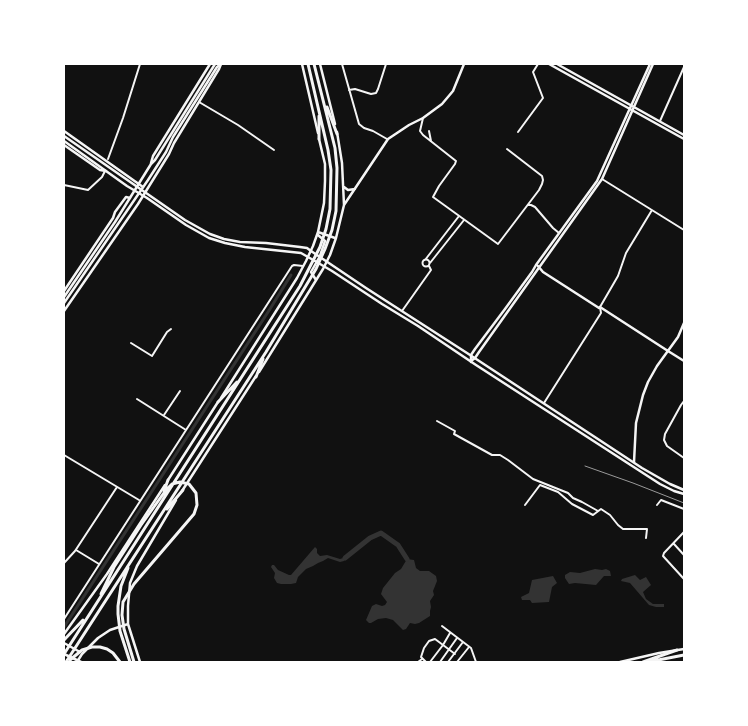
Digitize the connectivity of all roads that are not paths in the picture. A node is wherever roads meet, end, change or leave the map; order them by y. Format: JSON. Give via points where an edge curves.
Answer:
{"nodes":[{"id":1,"x":140,"y":64,"type":"edge"},
{"id":2,"x":210,"y":64,"type":"edge"},
{"id":3,"x":215,"y":64,"type":"edge"},
{"id":4,"x":221,"y":64,"type":"edge"},
{"id":5,"x":302,"y":64,"type":"edge"},
{"id":6,"x":308,"y":64,"type":"edge"},
{"id":7,"x":314,"y":64,"type":"edge"},
{"id":8,"x":320,"y":64,"type":"edge"},
{"id":9,"x":342,"y":64,"type":"edge"},
{"id":10,"x":386,"y":64,"type":"edge"},
{"id":11,"x":464,"y":64,"type":"edge"},
{"id":12,"x":538,"y":64,"type":"edge"},
{"id":13,"x":549,"y":64,"type":"edge"},
{"id":14,"x":556,"y":64,"type":"edge"},
{"id":15,"x":651,"y":64,"type":"edge"},
{"id":16,"x":684,"y":67,"type":"edge"},
{"id":17,"x":349,"y":90,"type":"junction"},
{"id":18,"x":322,"y":95,"type":"junction"},
{"id":19,"x":199,"y":102,"type":"junction"},
{"id":20,"x":319,"y":108,"type":"junction"},
{"id":21,"x":632,"y":108,"type":"junction"},
{"id":22,"x":422,"y":118,"type":"junction"},
{"id":23,"x":660,"y":121,"type":"junction"},
{"id":24,"x":64,"y":131,"type":"edge"},
{"id":25,"x":429,"y":131,"type":"dead end"},
{"id":26,"x":518,"y":132,"type":"dead end"},
{"id":27,"x":337,"y":134,"type":"junction"},
{"id":28,"x":684,"y":135,"type":"edge"},
{"id":29,"x":64,"y":136,"type":"edge"},
{"id":30,"x":319,"y":139,"type":"junction"},
{"id":31,"x":684,"y":139,"type":"edge"},
{"id":32,"x":388,"y":140,"type":"junction"},
{"id":33,"x":64,"y":141,"type":"edge"},
{"id":34,"x":431,"y":141,"type":"junction"},
{"id":35,"x":64,"y":144,"type":"edge"},
{"id":36,"x":506,"y":149,"type":"dead end"},
{"id":37,"x":274,"y":150,"type":"dead end"},
{"id":38,"x":108,"y":159,"type":"dead end"},
{"id":39,"x":151,"y":164,"type":"junction"},
{"id":40,"x":106,"y":171,"type":"junction"},
{"id":41,"x":602,"y":179,"type":"junction"},
{"id":42,"x":64,"y":185,"type":"edge"},
{"id":43,"x":138,"y":185,"type":"junction"},
{"id":44,"x":343,"y":185,"type":"junction"},
{"id":45,"x":142,"y":188,"type":"junction"},
{"id":46,"x":356,"y":188,"type":"junction"},
{"id":47,"x":135,"y":191,"type":"junction"},
{"id":48,"x":139,"y":193,"type":"junction"},
{"id":49,"x":144,"y":194,"type":"junction"},
{"id":50,"x":130,"y":198,"type":"junction"},
{"id":51,"x":344,"y":205,"type":"junction"},
{"id":52,"x":527,"y":206,"type":"junction"},
{"id":53,"x":652,"y":210,"type":"junction"},
{"id":54,"x":458,"y":216,"type":"junction"},
{"id":55,"x":464,"y":220,"type":"junction"},
{"id":56,"x":684,"y":230,"type":"edge"},
{"id":57,"x":318,"y":233,"type":"junction"},
{"id":58,"x":559,"y":233,"type":"junction"},
{"id":59,"x":336,"y":238,"type":"junction"},
{"id":60,"x":434,"y":248,"type":"junction"},
{"id":61,"x":311,"y":251,"type":"junction"},
{"id":62,"x":438,"y":252,"type":"junction"},
{"id":63,"x":320,"y":256,"type":"junction"},
{"id":64,"x":308,"y":257,"type":"junction"},
{"id":65,"x":327,"y":261,"type":"junction"},
{"id":66,"x":418,"y":261,"type":"dead end"},
{"id":67,"x":424,"y":261,"type":"junction"},
{"id":68,"x":317,"y":262,"type":"junction"},
{"id":69,"x":429,"y":264,"type":"junction"},
{"id":70,"x":303,"y":266,"type":"junction"},
{"id":71,"x":324,"y":266,"type":"junction"},
{"id":72,"x":538,"y":266,"type":"junction"},
{"id":73,"x":297,"y":278,"type":"junction"},
{"id":74,"x":316,"y":280,"type":"junction"},
{"id":75,"x":312,"y":288,"type":"junction"},
{"id":76,"x":64,"y":291,"type":"edge"},
{"id":77,"x":64,"y":297,"type":"edge"},
{"id":78,"x":64,"y":303,"type":"edge"},
{"id":79,"x":600,"y":307,"type":"junction"},
{"id":80,"x":64,"y":311,"type":"edge"},
{"id":81,"x":402,"y":311,"type":"junction"},
{"id":82,"x":684,"y":323,"type":"edge"},
{"id":83,"x":171,"y":329,"type":"dead end"},
{"id":84,"x":131,"y":343,"type":"dead end"},
{"id":85,"x":266,"y":352,"type":"junction"},
{"id":86,"x":668,"y":352,"type":"junction"},
{"id":87,"x":471,"y":355,"type":"junction"},
{"id":88,"x":476,"y":358,"type":"junction"},
{"id":89,"x":684,"y":361,"type":"edge"},
{"id":90,"x":471,"y":362,"type":"junction"},
{"id":91,"x":242,"y":376,"type":"junction"},
{"id":92,"x":256,"y":377,"type":"junction"},
{"id":93,"x":180,"y":391,"type":"dead end"},
{"id":94,"x":137,"y":399,"type":"dead end"},
{"id":95,"x":684,"y":401,"type":"edge"},
{"id":96,"x":218,"y":402,"type":"junction"},
{"id":97,"x":544,"y":404,"type":"junction"},
{"id":98,"x":164,"y":415,"type":"junction"},
{"id":99,"x":437,"y":422,"type":"dead end"},
{"id":100,"x":186,"y":430,"type":"junction"},
{"id":101,"x":64,"y":455,"type":"edge"},
{"id":102,"x":684,"y":458,"type":"edge"},
{"id":103,"x":634,"y":462,"type":"junction"},
{"id":104,"x":168,"y":480,"type":"junction"},
{"id":105,"x":117,"y":487,"type":"junction"},
{"id":106,"x":183,"y":490,"type":"junction"},
{"id":107,"x":684,"y":490,"type":"edge"},
{"id":108,"x":684,"y":494,"type":"edge"},
{"id":109,"x":140,"y":500,"type":"junction"},
{"id":110,"x":525,"y":505,"type":"dead end"},
{"id":111,"x":656,"y":505,"type":"dead end"},
{"id":112,"x":158,"y":508,"type":"junction"},
{"id":113,"x":684,"y":509,"type":"edge"},
{"id":114,"x":598,"y":511,"type":"junction"},
{"id":115,"x":158,"y":518,"type":"junction"},
{"id":116,"x":684,"y":532,"type":"edge"},
{"id":117,"x":646,"y":538,"type":"dead end"},
{"id":118,"x":673,"y":544,"type":"junction"},
{"id":119,"x":76,"y":550,"type":"junction"},
{"id":120,"x":684,"y":555,"type":"edge"},
{"id":121,"x":132,"y":558,"type":"junction"},
{"id":122,"x":64,"y":563,"type":"edge"},
{"id":123,"x":99,"y":564,"type":"junction"},
{"id":124,"x":684,"y":579,"type":"edge"},
{"id":125,"x":96,"y":603,"type":"junction"},
{"id":126,"x":92,"y":610,"type":"junction"},
{"id":127,"x":64,"y":619,"type":"edge"},
{"id":128,"x":128,"y":624,"type":"junction"},
{"id":129,"x":442,"y":626,"type":"dead end"},
{"id":130,"x":450,"y":633,"type":"junction"},
{"id":131,"x":64,"y":634,"type":"edge"},
{"id":132,"x":457,"y":638,"type":"junction"},
{"id":133,"x":64,"y":641,"type":"edge"},
{"id":134,"x":463,"y":642,"type":"junction"},
{"id":135,"x":443,"y":645,"type":"junction"},
{"id":136,"x":469,"y":647,"type":"junction"},
{"id":137,"x":449,"y":649,"type":"junction"},
{"id":138,"x":684,"y":649,"type":"edge"},
{"id":139,"x":677,"y":650,"type":"junction"},
{"id":140,"x":64,"y":654,"type":"edge"},
{"id":141,"x":82,"y":654,"type":"junction"},
{"id":142,"x":454,"y":654,"type":"junction"},
{"id":143,"x":684,"y":655,"type":"edge"},
{"id":144,"x":422,"y":659,"type":"junction"},
{"id":145,"x":67,"y":662,"type":"edge"},
{"id":146,"x":79,"y":662,"type":"edge"},
{"id":147,"x":120,"y":662,"type":"edge"},
{"id":148,"x":130,"y":662,"type":"edge"},
{"id":149,"x":134,"y":662,"type":"edge"},
{"id":150,"x":140,"y":662,"type":"edge"},
{"id":151,"x":418,"y":662,"type":"edge"},
{"id":152,"x":426,"y":662,"type":"edge"},
{"id":153,"x":430,"y":662,"type":"edge"},
{"id":154,"x":440,"y":662,"type":"edge"},
{"id":155,"x":448,"y":662,"type":"edge"},
{"id":156,"x":457,"y":662,"type":"edge"},
{"id":157,"x":476,"y":662,"type":"edge"},
{"id":158,"x":620,"y":662,"type":"edge"},
{"id":159,"x":643,"y":662,"type":"edge"},
{"id":160,"x":648,"y":662,"type":"edge"}],
"edges":[{"from":1,"to":38,"type":"street"},
{"from":2,"to":39,"type":"street","via":[[152,156]]},
{"from":3,"to":39,"type":"street"},
{"from":4,"to":19,"type":"street"},
{"from":4,"to":45,"type":"street"},
{"from":5,"to":30,"type":"street"},
{"from":6,"to":20,"type":"highway"},
{"from":7,"to":18,"type":"highway"},
{"from":8,"to":27,"type":"street"},
{"from":9,"to":17,"type":"street"},
{"from":10,"to":17,"type":"street","via":[[376,93]]},
{"from":11,"to":22,"type":"street","via":[[453,91],[442,104]]},
{"from":12,"to":26,"type":"street","via":[[534,72],[543,98]]},
{"from":13,"to":21,"type":"street"},
{"from":14,"to":21,"type":"street"},
{"from":15,"to":21,"type":"street"},
{"from":16,"to":23,"type":"street"},
{"from":17,"to":32,"type":"street","via":[[359,124]]},
{"from":18,"to":27,"type":"highway"},
{"from":18,"to":85,"type":"highway","via":[[337,168],[332,230],[319,262]]},
{"from":19,"to":37,"type":"street"},
{"from":19,"to":49,"type":"street"},
{"from":20,"to":30,"type":"highway"},
{"from":20,"to":91,"type":"highway","via":[[331,170],[326,229],[300,286]]},
{"from":21,"to":23,"type":"street"},
{"from":21,"to":31,"type":"street"},
{"from":21,"to":41,"type":"street"},
{"from":21,"to":58,"type":"street","via":[[601,174]]},
{"from":22,"to":32,"type":"street"},
{"from":22,"to":34,"type":"street","via":[[420,131]]},
{"from":23,"to":28,"type":"street"},
{"from":24,"to":43,"type":"street"},
{"from":25,"to":34,"type":"street"},
{"from":27,"to":44,"type":"street"},
{"from":29,"to":43,"type":"street"},
{"from":30,"to":57,"type":"street","via":[[325,181]]},
{"from":32,"to":46,"type":"street"},
{"from":33,"to":40,"type":"street"},
{"from":34,"to":54,"type":"street","via":[[456,161],[433,197]]},
{"from":35,"to":40,"type":"street"},
{"from":36,"to":52,"type":"street","via":[[542,176],[542,184]]},
{"from":39,"to":43,"type":"street"},
{"from":40,"to":42,"type":"street","via":[[88,190]]},
{"from":40,"to":47,"type":"street"},
{"from":41,"to":53,"type":"street"},
{"from":41,"to":72,"type":"street"},
{"from":43,"to":45,"type":"street"},
{"from":43,"to":47,"type":"street"},
{"from":44,"to":46,"type":"street","via":[[348,190]]},
{"from":44,"to":51,"type":"street"},
{"from":45,"to":48,"type":"street"},
{"from":45,"to":49,"type":"street"},
{"from":46,"to":51,"type":"street"},
{"from":47,"to":48,"type":"street"},
{"from":47,"to":50,"type":"street"},
{"from":48,"to":49,"type":"street"},
{"from":48,"to":78,"type":"street"},
{"from":49,"to":61,"type":"street","via":[[217,237]]},
{"from":49,"to":64,"type":"street","via":[[186,225],[217,241],[301,252]]},
{"from":49,"to":80,"type":"street"},
{"from":50,"to":76,"type":"street","via":[[126,196]]},
{"from":50,"to":77,"type":"street"},
{"from":51,"to":59,"type":"street"},
{"from":52,"to":55,"type":"street","via":[[498,244]]},
{"from":52,"to":58,"type":"street","via":[[536,207]]},
{"from":53,"to":56,"type":"street"},
{"from":53,"to":79,"type":"street","via":[[626,253],[618,276]]},
{"from":54,"to":55,"type":"street"},
{"from":54,"to":60,"type":"street"},
{"from":55,"to":62,"type":"street"},
{"from":57,"to":59,"type":"street"},
{"from":57,"to":61,"type":"street"},
{"from":57,"to":63,"type":"street","via":[[326,241]]},
{"from":58,"to":72,"type":"street"},
{"from":59,"to":65,"type":"street"},
{"from":60,"to":62,"type":"street"},
{"from":60,"to":67,"type":"street"},
{"from":61,"to":63,"type":"street"},
{"from":61,"to":64,"type":"street"},
{"from":62,"to":69,"type":"street"},
{"from":63,"to":65,"type":"street"},
{"from":63,"to":68,"type":"street"},
{"from":64,"to":68,"type":"street"},
{"from":64,"to":70,"type":"street"},
{"from":65,"to":71,"type":"street"},
{"from":65,"to":81,"type":"street"},
{"from":66,"to":67,"type":"street"},
{"from":67,"to":69,"type":"street","via":[[428,260]]},
{"from":67,"to":69,"type":"street","via":[[424,267]]},
{"from":68,"to":71,"type":"street"},
{"from":68,"to":74,"type":"street","via":[[311,272]]},
{"from":69,"to":81,"type":"street","via":[[430,270]]},
{"from":70,"to":73,"type":"street"},
{"from":70,"to":100,"type":"street","via":[[292,266]]},
{"from":71,"to":74,"type":"street"},
{"from":71,"to":90,"type":"street"},
{"from":72,"to":79,"type":"street"},
{"from":72,"to":87,"type":"street"},
{"from":72,"to":88,"type":"street"},
{"from":73,"to":75,"type":"street"},
{"from":73,"to":96,"type":"street"},
{"from":74,"to":75,"type":"street"},
{"from":75,"to":92,"type":"street"},
{"from":79,"to":86,"type":"street"},
{"from":79,"to":97,"type":"street","via":[[601,313]]},
{"from":81,"to":87,"type":"street"},
{"from":82,"to":86,"type":"street"},
{"from":83,"to":84,"type":"street","via":[[152,356]]},
{"from":85,"to":92,"type":"highway"},
{"from":85,"to":115,"type":"highway"},
{"from":86,"to":89,"type":"street"},
{"from":86,"to":103,"type":"street","via":[[648,382],[643,396],[636,423]]},
{"from":87,"to":88,"type":"street"},
{"from":87,"to":90,"type":"street"},
{"from":88,"to":90,"type":"street"},
{"from":88,"to":97,"type":"street"},
{"from":90,"to":108,"type":"street","via":[[660,484]]},
{"from":91,"to":96,"type":"highway"},
{"from":91,"to":112,"type":"highway"},
{"from":92,"to":106,"type":"street"},
{"from":93,"to":98,"type":"street"},
{"from":94,"to":98,"type":"street"},
{"from":95,"to":102,"type":"street","via":[[664,440]]},
{"from":96,"to":104,"type":"street"},
{"from":97,"to":103,"type":"street"},
{"from":98,"to":100,"type":"street"},
{"from":99,"to":114,"type":"street","via":[[492,455],[508,460],[533,479],[568,493]]},
{"from":100,"to":109,"type":"street"},
{"from":101,"to":105,"type":"street"},
{"from":103,"to":107,"type":"street","via":[[661,480]]},
{"from":104,"to":112,"type":"highway"},
{"from":104,"to":131,"type":"street"},
{"from":105,"to":109,"type":"street"},
{"from":105,"to":119,"type":"street"},
{"from":106,"to":115,"type":"highway"},
{"from":106,"to":128,"type":"street","via":[[133,573]]},
{"from":109,"to":123,"type":"street"},
{"from":110,"to":114,"type":"street","via":[[540,486],[558,492],[593,515]]},
{"from":111,"to":113,"type":"street","via":[[661,500]]},
{"from":112,"to":125,"type":"highway"},
{"from":114,"to":117,"type":"street","via":[[601,509],[610,515],[624,529],[647,529]]},
{"from":115,"to":121,"type":"highway"},
{"from":116,"to":118,"type":"street"},
{"from":118,"to":120,"type":"street"},
{"from":118,"to":124,"type":"street","via":[[663,556]]},
{"from":119,"to":122,"type":"street"},
{"from":119,"to":123,"type":"street"},
{"from":121,"to":145,"type":"highway"},
{"from":121,"to":148,"type":"highway","via":[[121,586],[118,606],[118,622]]},
{"from":123,"to":127,"type":"street"},
{"from":125,"to":126,"type":"highway"},
{"from":125,"to":149,"type":"highway","via":[[114,567],[166,490],[172,484],[189,484],[196,493],[194,514],[134,584],[123,602],[124,629]]},
{"from":126,"to":133,"type":"highway"},
{"from":126,"to":140,"type":"highway"},
{"from":128,"to":141,"type":"street","via":[[104,634]]},
{"from":128,"to":150,"type":"street"},
{"from":129,"to":130,"type":"street"},
{"from":130,"to":132,"type":"street"},
{"from":130,"to":135,"type":"street"},
{"from":132,"to":134,"type":"street"},
{"from":132,"to":137,"type":"street"},
{"from":133,"to":141,"type":"street"},
{"from":134,"to":136,"type":"street"},
{"from":134,"to":142,"type":"street"},
{"from":135,"to":137,"type":"street"},
{"from":135,"to":144,"type":"street","via":[[431,640],[423,651]]},
{"from":135,"to":153,"type":"street"},
{"from":136,"to":156,"type":"street"},
{"from":136,"to":157,"type":"street"},
{"from":137,"to":142,"type":"street"},
{"from":137,"to":154,"type":"street"},
{"from":138,"to":139,"type":"street"},
{"from":139,"to":158,"type":"street"},
{"from":139,"to":159,"type":"highway"},
{"from":140,"to":146,"type":"street"},
{"from":141,"to":146,"type":"street"},
{"from":142,"to":155,"type":"street"},
{"from":143,"to":160,"type":"highway"},
{"from":144,"to":151,"type":"street"},
{"from":144,"to":152,"type":"street"},
{"from":145,"to":147,"type":"highway","via":[[82,650],[92,647],[107,649]]}]}
